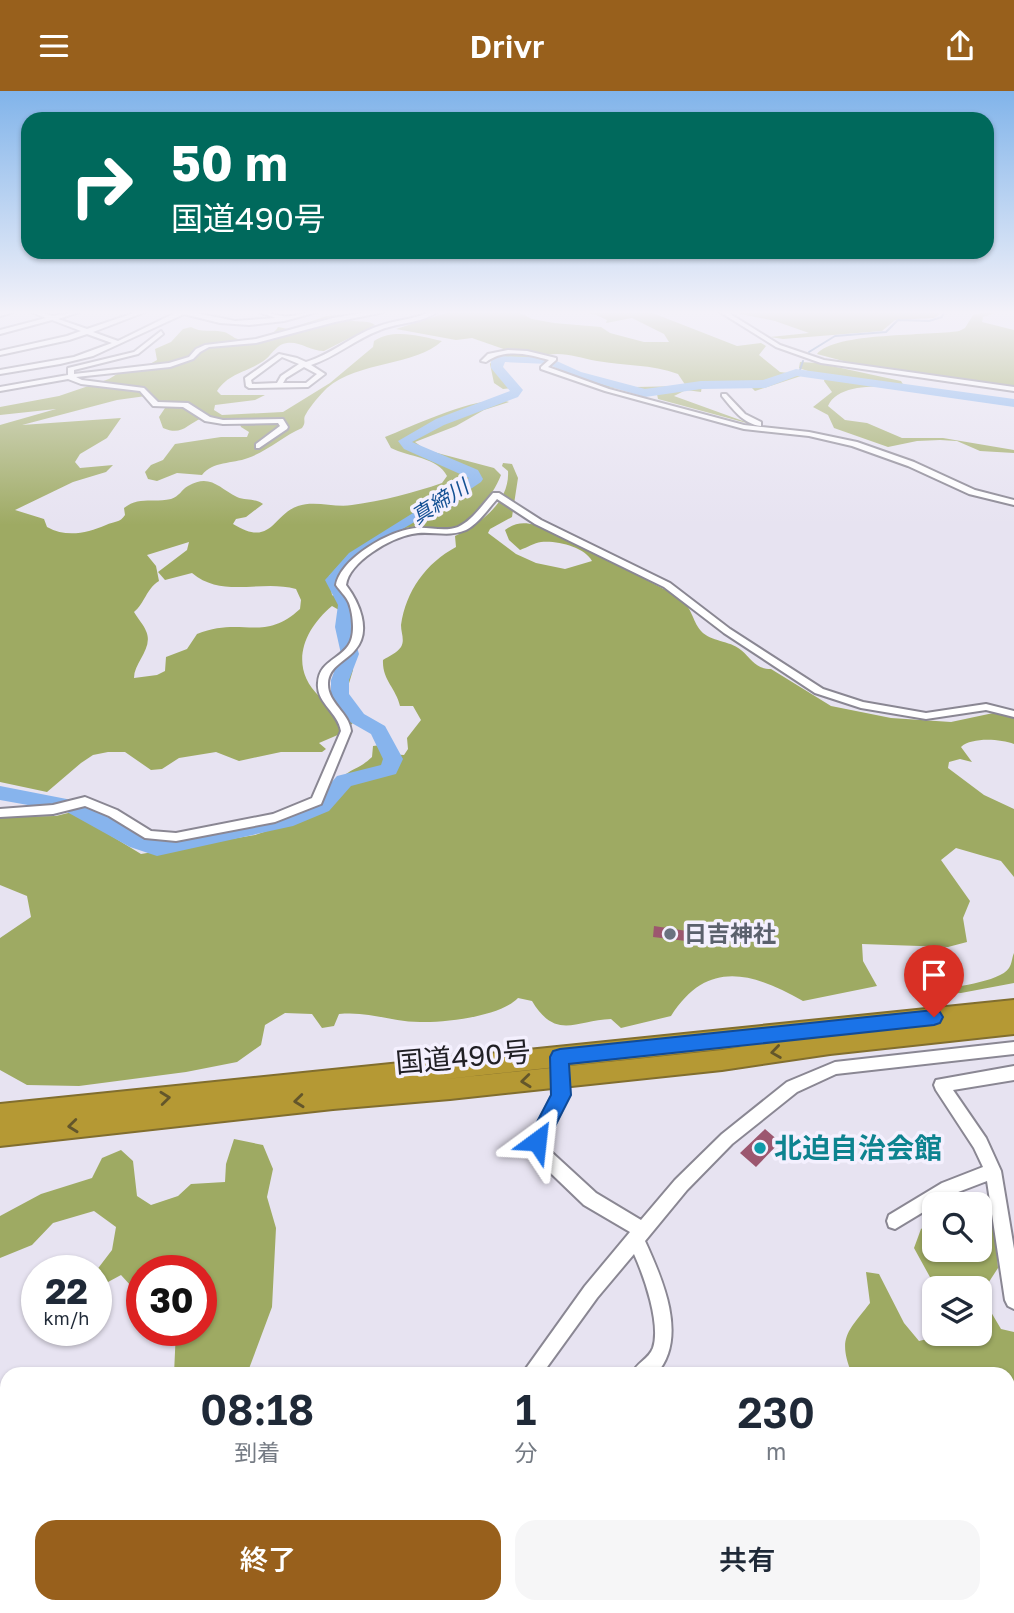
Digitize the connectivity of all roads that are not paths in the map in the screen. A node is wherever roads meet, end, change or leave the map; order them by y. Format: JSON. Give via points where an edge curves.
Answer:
{"nodes":[{"id":1,"x":26,"y":383,"type":"edge"},
{"id":2,"x":90,"y":383,"type":"edge"},
{"id":3,"x":248,"y":383,"type":"edge"},
{"id":4,"x":280,"y":383,"type":"joint"},
{"id":5,"x":311,"y":383,"type":"edge"},
{"id":6,"x":587,"y":383,"type":"edge"},
{"id":7,"x":972,"y":383,"type":"edge"},
{"id":8,"x":0,"y":389,"type":"edge"},
{"id":9,"x":1014,"y":389,"type":"edge"},
{"id":10,"x":724,"y":395,"type":"dead end"},
{"id":11,"x":778,"y":431,"type":"junction"},
{"id":12,"x":259,"y":446,"type":"dead end"},
{"id":13,"x":1014,"y":503,"type":"edge"},
{"id":14,"x":1014,"y":714,"type":"edge"},
{"id":15,"x":0,"y":813,"type":"edge"},
{"id":16,"x":1014,"y":1009,"type":"edge"},
{"id":17,"x":1014,"y":1025,"type":"edge"},
{"id":18,"x":1014,"y":1048,"type":"edge"},
{"id":19,"x":561,"y":1067,"type":"junction"},
{"id":20,"x":1014,"y":1073,"type":"edge"},
{"id":21,"x":0,"y":1115,"type":"edge"},
{"id":22,"x":0,"y":1135,"type":"edge"},
{"id":23,"x":993,"y":1171,"type":"junction"},
{"id":24,"x":895,"y":1221,"type":"dead end"},
{"id":25,"x":637,"y":1233,"type":"junction"},
{"id":26,"x":1014,"y":1300,"type":"edge"},
{"id":27,"x":536,"y":1367,"type":"edge"},
{"id":28,"x":648,"y":1367,"type":"edge"}],
"edges":[{"from":1,"to":8,"type":"street"},
{"from":2,"to":12,"type":"street","via":[[142,389],[156,404],[185,405],[223,422],[280,421],[284,427]]},
{"from":3,"to":4,"type":"street"},
{"from":4,"to":5,"type":"street"},
{"from":6,"to":11,"type":"street","via":[[744,427]]},
{"from":7,"to":9,"type":"street"},
{"from":10,"to":11,"type":"street","via":[[749,421]]},
{"from":11,"to":13,"type":"street","via":[[854,444],[972,492]]},
{"from":14,"to":15,"type":"street","via":[[986,706],[926,716],[861,705],[819,691],[667,585],[538,522],[496,495],[460,530],[409,532],[351,563],[340,580],[354,603],[357,637],[328,664],[323,691],[346,721],[346,731],[317,801],[232,827],[159,837],[85,801],[64,810]]},
{"from":16,"to":19,"type":"highway","name":"国道490号"},
{"from":17,"to":19,"type":"highway","name":"国道490号","one_way":true},
{"from":18,"to":25,"type":"street","via":[[858,1065],[813,1075],[727,1139]]},
{"from":21,"to":19,"type":"highway","name":"国道490号","one_way":true},
{"from":19,"to":22,"type":"highway","name":"国道490号","one_way":true},
{"from":19,"to":25,"type":"street","via":[[561,1095],[537,1141],[540,1152],[590,1199]]},
{"from":20,"to":23,"type":"street","via":[[941,1085]]},
{"from":23,"to":24,"type":"street","via":[[948,1188]]},
{"from":23,"to":26,"type":"street"},
{"from":25,"to":27,"type":"street"},
{"from":25,"to":28,"type":"street","via":[[664,1340]]}]}
